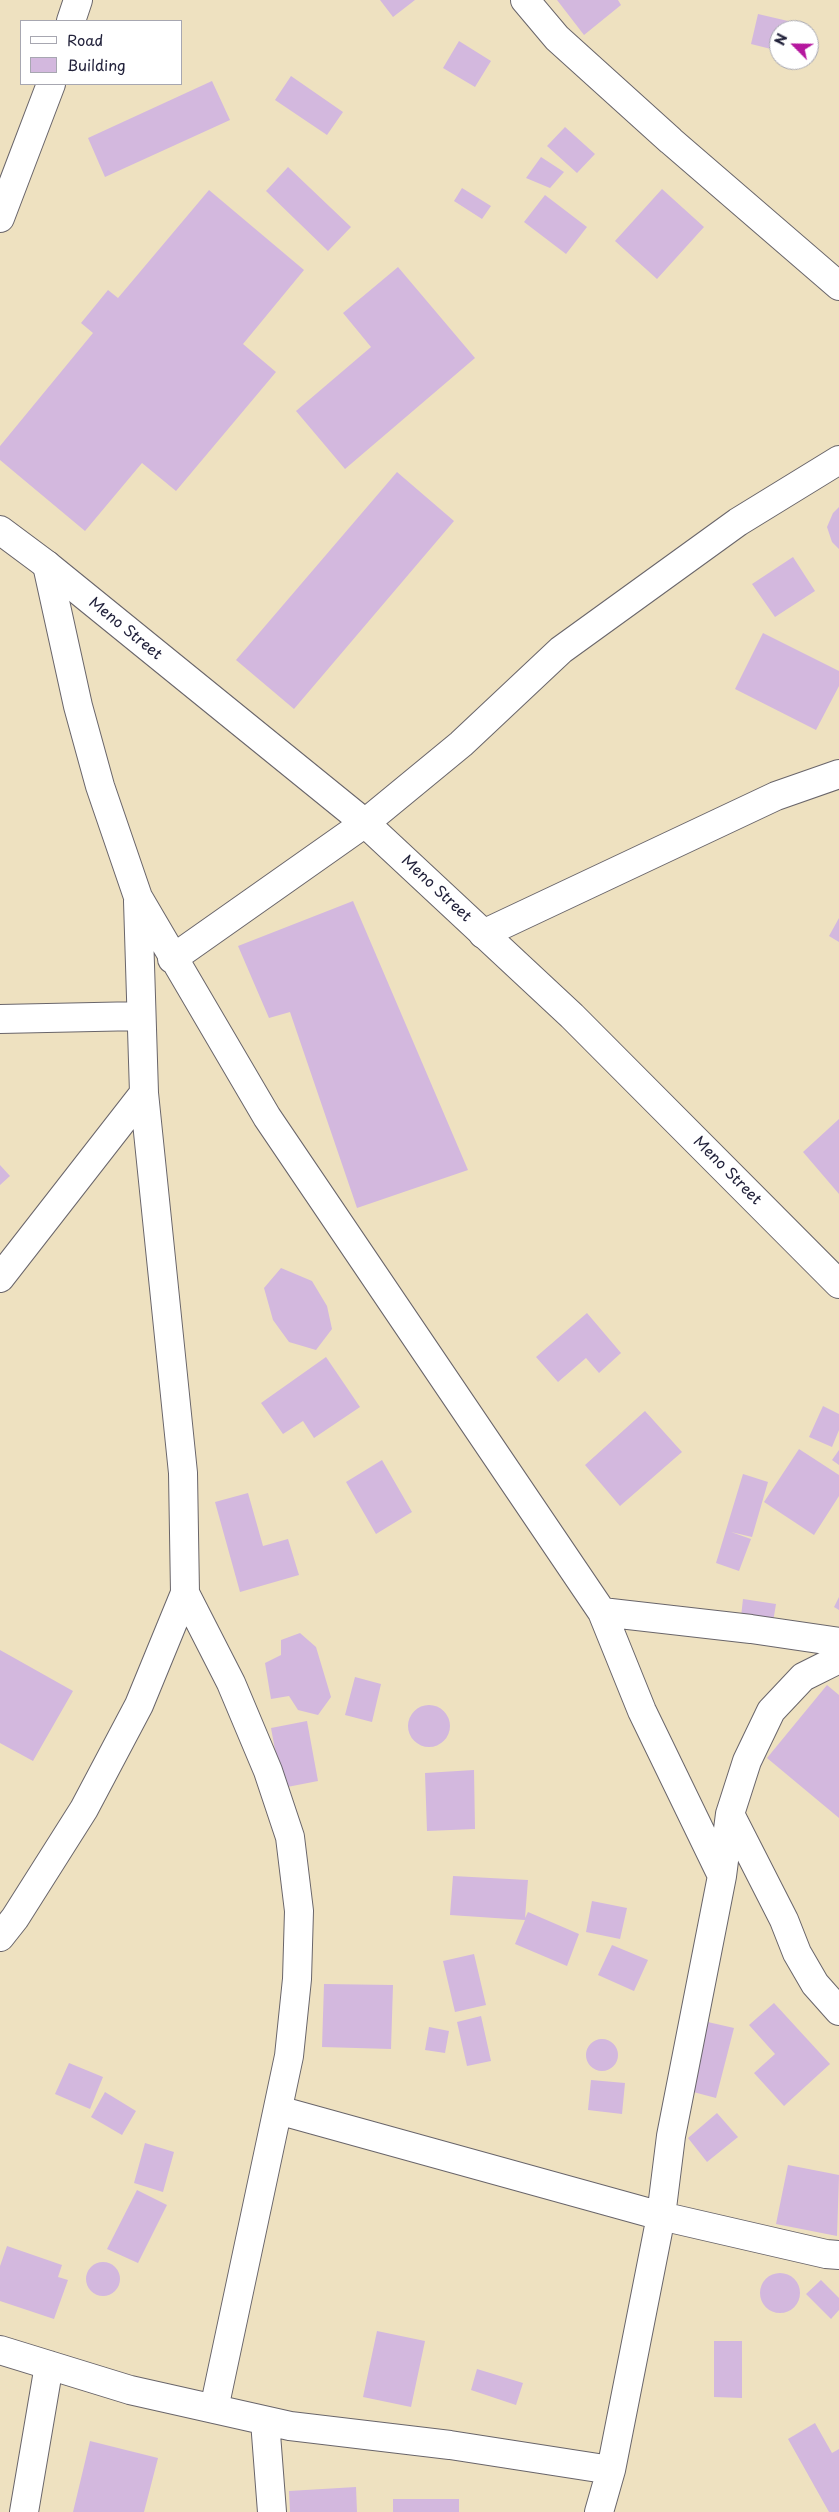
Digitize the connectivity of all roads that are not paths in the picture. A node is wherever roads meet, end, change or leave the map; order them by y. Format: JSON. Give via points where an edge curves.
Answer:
{"nodes":[{"id":1,"x":78,"y":0,"type":"edge"},
{"id":2,"x":525,"y":0,"type":"edge"},
{"id":3,"x":71,"y":20,"type":"edge"},
{"id":4,"x":51,"y":85,"type":"edge"},
{"id":5,"x":0,"y":218,"type":"edge"},
{"id":6,"x":839,"y":286,"type":"edge"},
{"id":7,"x":839,"y":460,"type":"edge"},
{"id":8,"x":0,"y":530,"type":"edge"},
{"id":9,"x":47,"y":565,"type":"junction"},
{"id":10,"x":839,"y":774,"type":"edge"},
{"id":11,"x":365,"y":823,"type":"junction"},
{"id":12,"x":138,"y":897,"type":"junction"},
{"id":13,"x":483,"y":934,"type":"junction"},
{"id":14,"x":172,"y":959,"type":"junction"},
{"id":15,"x":141,"y":1016,"type":"junction"},
{"id":16,"x":0,"y":1019,"type":"edge"},
{"id":17,"x":144,"y":1092,"type":"junction"},
{"id":18,"x":0,"y":1278,"type":"edge"},
{"id":19,"x":839,"y":1284,"type":"edge"},
{"id":20,"x":185,"y":1593,"type":"junction"},
{"id":21,"x":602,"y":1612,"type":"junction"},
{"id":22,"x":839,"y":1642,"type":"edge"},
{"id":23,"x":839,"y":1659,"type":"edge"},
{"id":24,"x":730,"y":1814,"type":"junction"},
{"id":25,"x":722,"y":1876,"type":"junction"},
{"id":26,"x":0,"y":1937,"type":"edge"},
{"id":27,"x":839,"y":2011,"type":"edge"},
{"id":28,"x":278,"y":2110,"type":"junction"},
{"id":29,"x":661,"y":2216,"type":"junction"},
{"id":30,"x":839,"y":2255,"type":"edge"},
{"id":31,"x":0,"y":2350,"type":"edge"},
{"id":32,"x":49,"y":2365,"type":"junction"},
{"id":33,"x":214,"y":2409,"type":"junction"},
{"id":34,"x":265,"y":2421,"type":"junction"},
{"id":35,"x":611,"y":2470,"type":"junction"},
{"id":36,"x":24,"y":2512,"type":"edge"},
{"id":37,"x":272,"y":2512,"type":"edge"},
{"id":38,"x":599,"y":2512,"type":"edge"}],
"edges":[{"from":1,"to":3,"type":"street"},
{"from":2,"to":6,"type":"street","via":[[557,38]]},
{"from":4,"to":5,"type":"street"},
{"from":7,"to":11,"type":"street","via":[[738,522],[561,650],[461,744]]},
{"from":8,"to":9,"type":"street","name":"Meno Street"},
{"from":9,"to":11,"type":"street","name":"Meno Street"},
{"from":9,"to":12,"type":"street","via":[[78,706],[100,786]]},
{"from":10,"to":13,"type":"street","via":[[776,796]]},
{"from":11,"to":13,"type":"street","name":"Meno Street"},
{"from":11,"to":14,"type":"street"},
{"from":12,"to":14,"type":"street"},
{"from":12,"to":15,"type":"street"},
{"from":13,"to":19,"type":"street","name":"Meno Street","via":[[572,1016]]},
{"from":14,"to":21,"type":"street","via":[[267,1117]]},
{"from":15,"to":16,"type":"street"},
{"from":15,"to":17,"type":"street"},
{"from":17,"to":18,"type":"street"},
{"from":17,"to":20,"type":"street","via":[[183,1473]]},
{"from":20,"to":26,"type":"street","via":[[139,1705],[84,1809]]},
{"from":20,"to":28,"type":"street","via":[[232,1683],[290,1837],[299,1911],[297,1979],[289,2056]]},
{"from":21,"to":22,"type":"street"},
{"from":21,"to":25,"type":"street","via":[[642,1711]]},
{"from":23,"to":24,"type":"street","via":[[803,1677],[771,1711],[747,1761]]},
{"from":24,"to":25,"type":"street"},
{"from":24,"to":27,"type":"street","via":[[784,1920],[797,1953],[815,1984]]},
{"from":25,"to":29,"type":"street","via":[[671,2136]]},
{"from":28,"to":29,"type":"street"},
{"from":28,"to":33,"type":"street"},
{"from":29,"to":30,"type":"street"},
{"from":29,"to":35,"type":"street"},
{"from":31,"to":32,"type":"street"},
{"from":32,"to":33,"type":"street","via":[[130,2390]]},
{"from":32,"to":36,"type":"street"},
{"from":33,"to":34,"type":"street"},
{"from":34,"to":35,"type":"street"},
{"from":34,"to":37,"type":"street"},
{"from":35,"to":38,"type":"street"}]}
